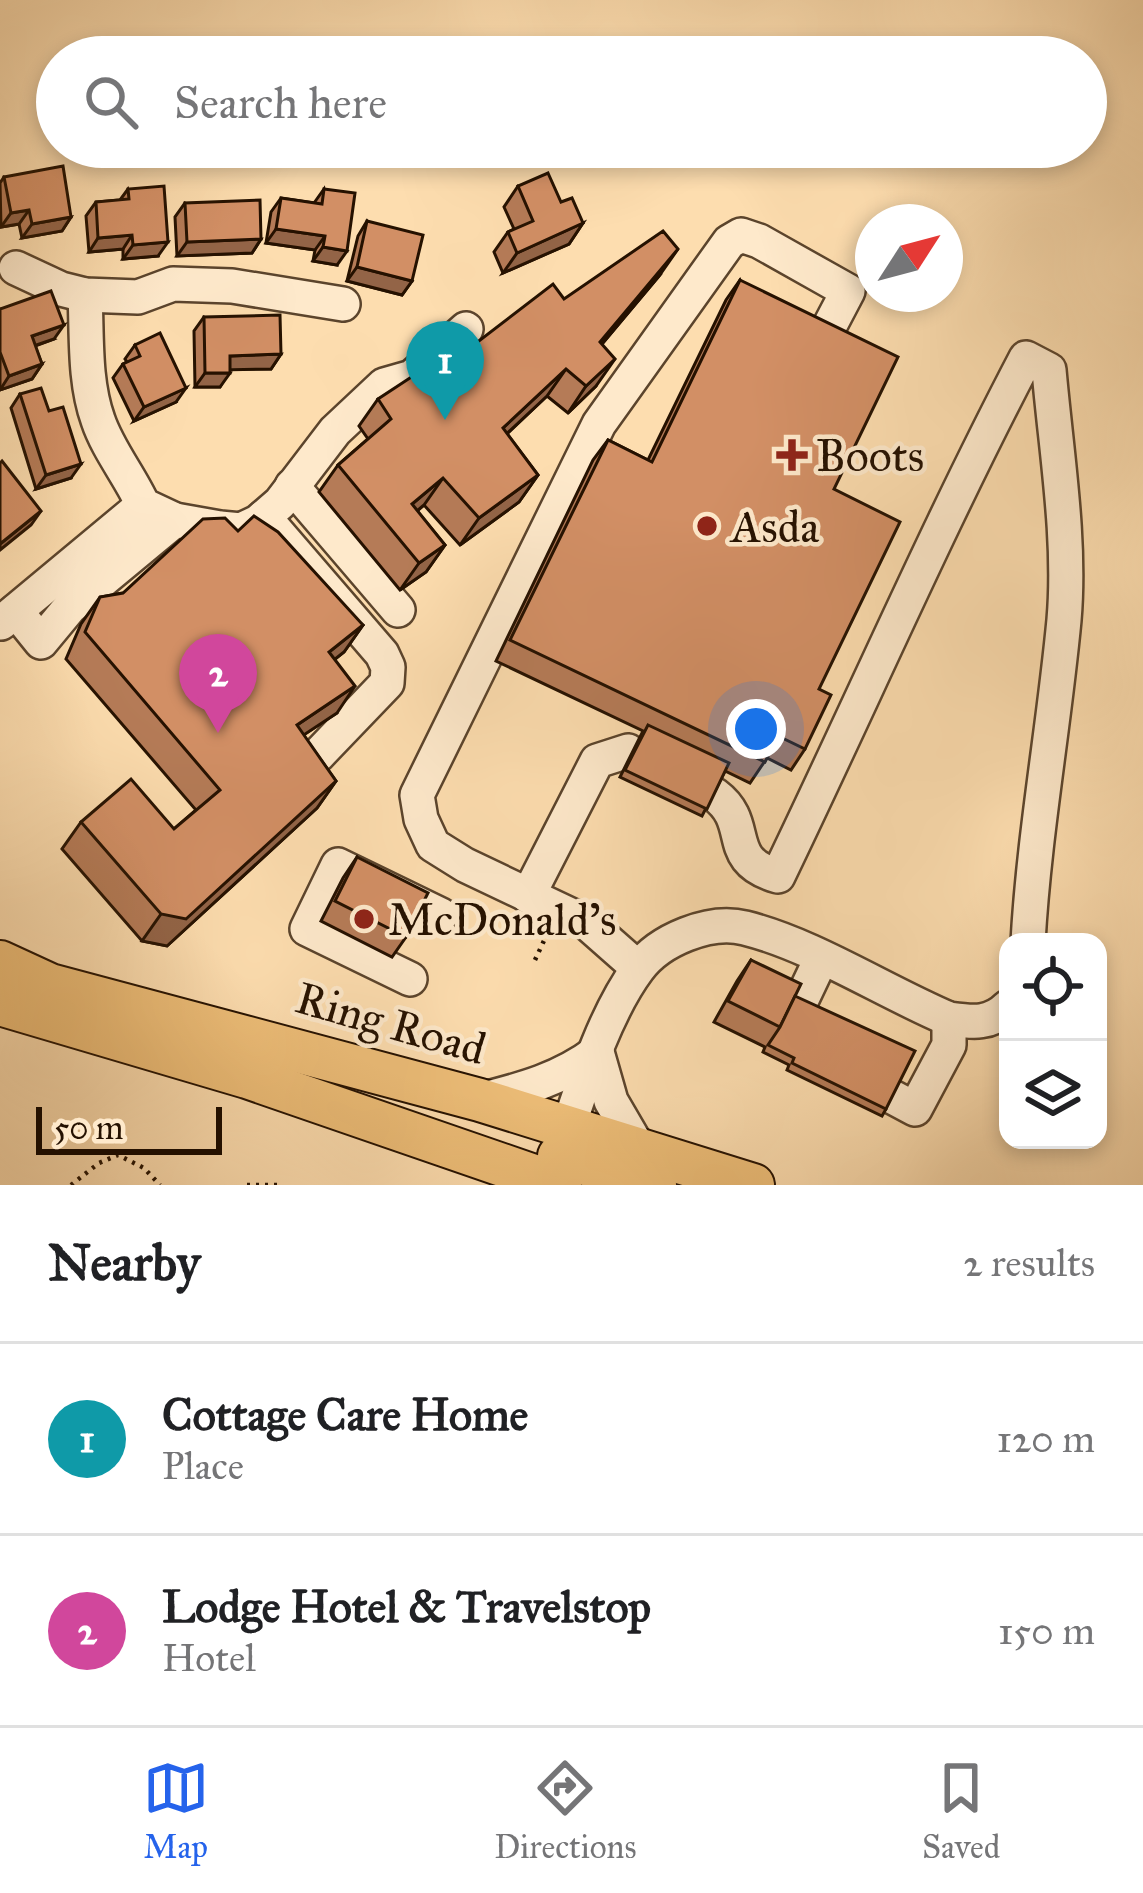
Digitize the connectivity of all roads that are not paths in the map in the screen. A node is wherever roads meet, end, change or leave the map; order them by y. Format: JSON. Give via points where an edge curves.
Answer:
{"nodes":[{"id":1,"x":16,"y":268,"type":"dead end"},
{"id":2,"x":85,"y":295,"type":"junction"},
{"id":3,"x":344,"y":304,"type":"dead end"},
{"id":4,"x":466,"y":329,"type":"dead end"},
{"id":5,"x":827,"y":332,"type":"edge"},
{"id":6,"x":292,"y":486,"type":"junction"},
{"id":7,"x":143,"y":505,"type":"junction"},
{"id":8,"x":264,"y":517,"type":"junction"},
{"id":9,"x":175,"y":520,"type":"junction"},
{"id":10,"x":398,"y":610,"type":"dead end"},
{"id":11,"x":8,"y":618,"type":"edge"},
{"id":12,"x":628,"y":751,"type":"edge"},
{"id":13,"x":318,"y":754,"type":"edge"},
{"id":14,"x":715,"y":795,"type":"edge"},
{"id":15,"x":528,"y":896,"type":"junction"},
{"id":16,"x":441,"y":915,"type":"dead end"},
{"id":17,"x":1029,"y":933,"type":"edge"},
{"id":18,"x":821,"y":959,"type":"junction"},
{"id":19,"x":0,"y":962,"type":"edge"},
{"id":20,"x":638,"y":968,"type":"junction"},
{"id":21,"x":410,"y":979,"type":"dead end"},
{"id":22,"x":0,"y":1004,"type":"edge"},
{"id":23,"x":999,"y":1016,"type":"edge"},
{"id":24,"x":949,"y":1019,"type":"junction"},
{"id":25,"x":597,"y":1052,"type":"junction"},
{"id":26,"x":480,"y":1100,"type":"junction"},
{"id":27,"x":556,"y":1162,"type":"edge"},
{"id":28,"x":647,"y":1167,"type":"edge"},
{"id":29,"x":753,"y":1185,"type":"edge"}],
"edges":[{"from":1,"to":2,"type":"street"},
{"from":2,"to":3,"type":"street","via":[[232,286]]},
{"from":2,"to":7,"type":"street","via":[[90,395]]},
{"from":4,"to":6,"type":"street","via":[[412,377],[384,385]]},
{"from":5,"to":15,"type":"street","via":[[848,291],[741,235],[715,258],[599,424],[417,795],[433,844]]},
{"from":6,"to":8,"type":"street"},
{"from":6,"to":10,"type":"street"},
{"from":7,"to":9,"type":"street"},
{"from":7,"to":11,"type":"street"},
{"from":8,"to":9,"type":"street","via":[[242,530]]},
{"from":8,"to":13,"type":"street","via":[[388,667],[386,683]]},
{"from":9,"to":11,"type":"street","via":[[70,607],[41,642]]},
{"from":12,"to":15,"type":"street","via":[[597,761]]},
{"from":14,"to":17,"type":"street","via":[[733,816],[747,862],[778,877],[1026,358],[1049,370],[1064,550]]},
{"from":15,"to":20,"type":"street","via":[[604,934]]},
{"from":16,"to":21,"type":"street","via":[[338,865],[307,929]]},
{"from":18,"to":20,"type":"street","via":[[720,925],[692,932]]},
{"from":18,"to":24,"type":"street"},
{"from":18,"to":24,"type":"street","via":[[782,1039],[915,1109],[949,1045]]},
{"from":19,"to":26,"type":"main road","name":"Ring Road","via":[[50,985]]},
{"from":20,"to":25,"type":"street"},
{"from":22,"to":27,"type":"main road","name":"Ring Road"},
{"from":23,"to":24,"type":"street"},
{"from":25,"to":26,"type":"street","via":[[546,1082]]},
{"from":25,"to":27,"type":"street"},
{"from":25,"to":28,"type":"street","via":[[611,1101]]},
{"from":26,"to":27,"type":"main road","name":"Ring Road"},
{"from":27,"to":28,"type":"main road","name":"Ring Road"},
{"from":28,"to":29,"type":"main road","name":"Ring Road"}]}
